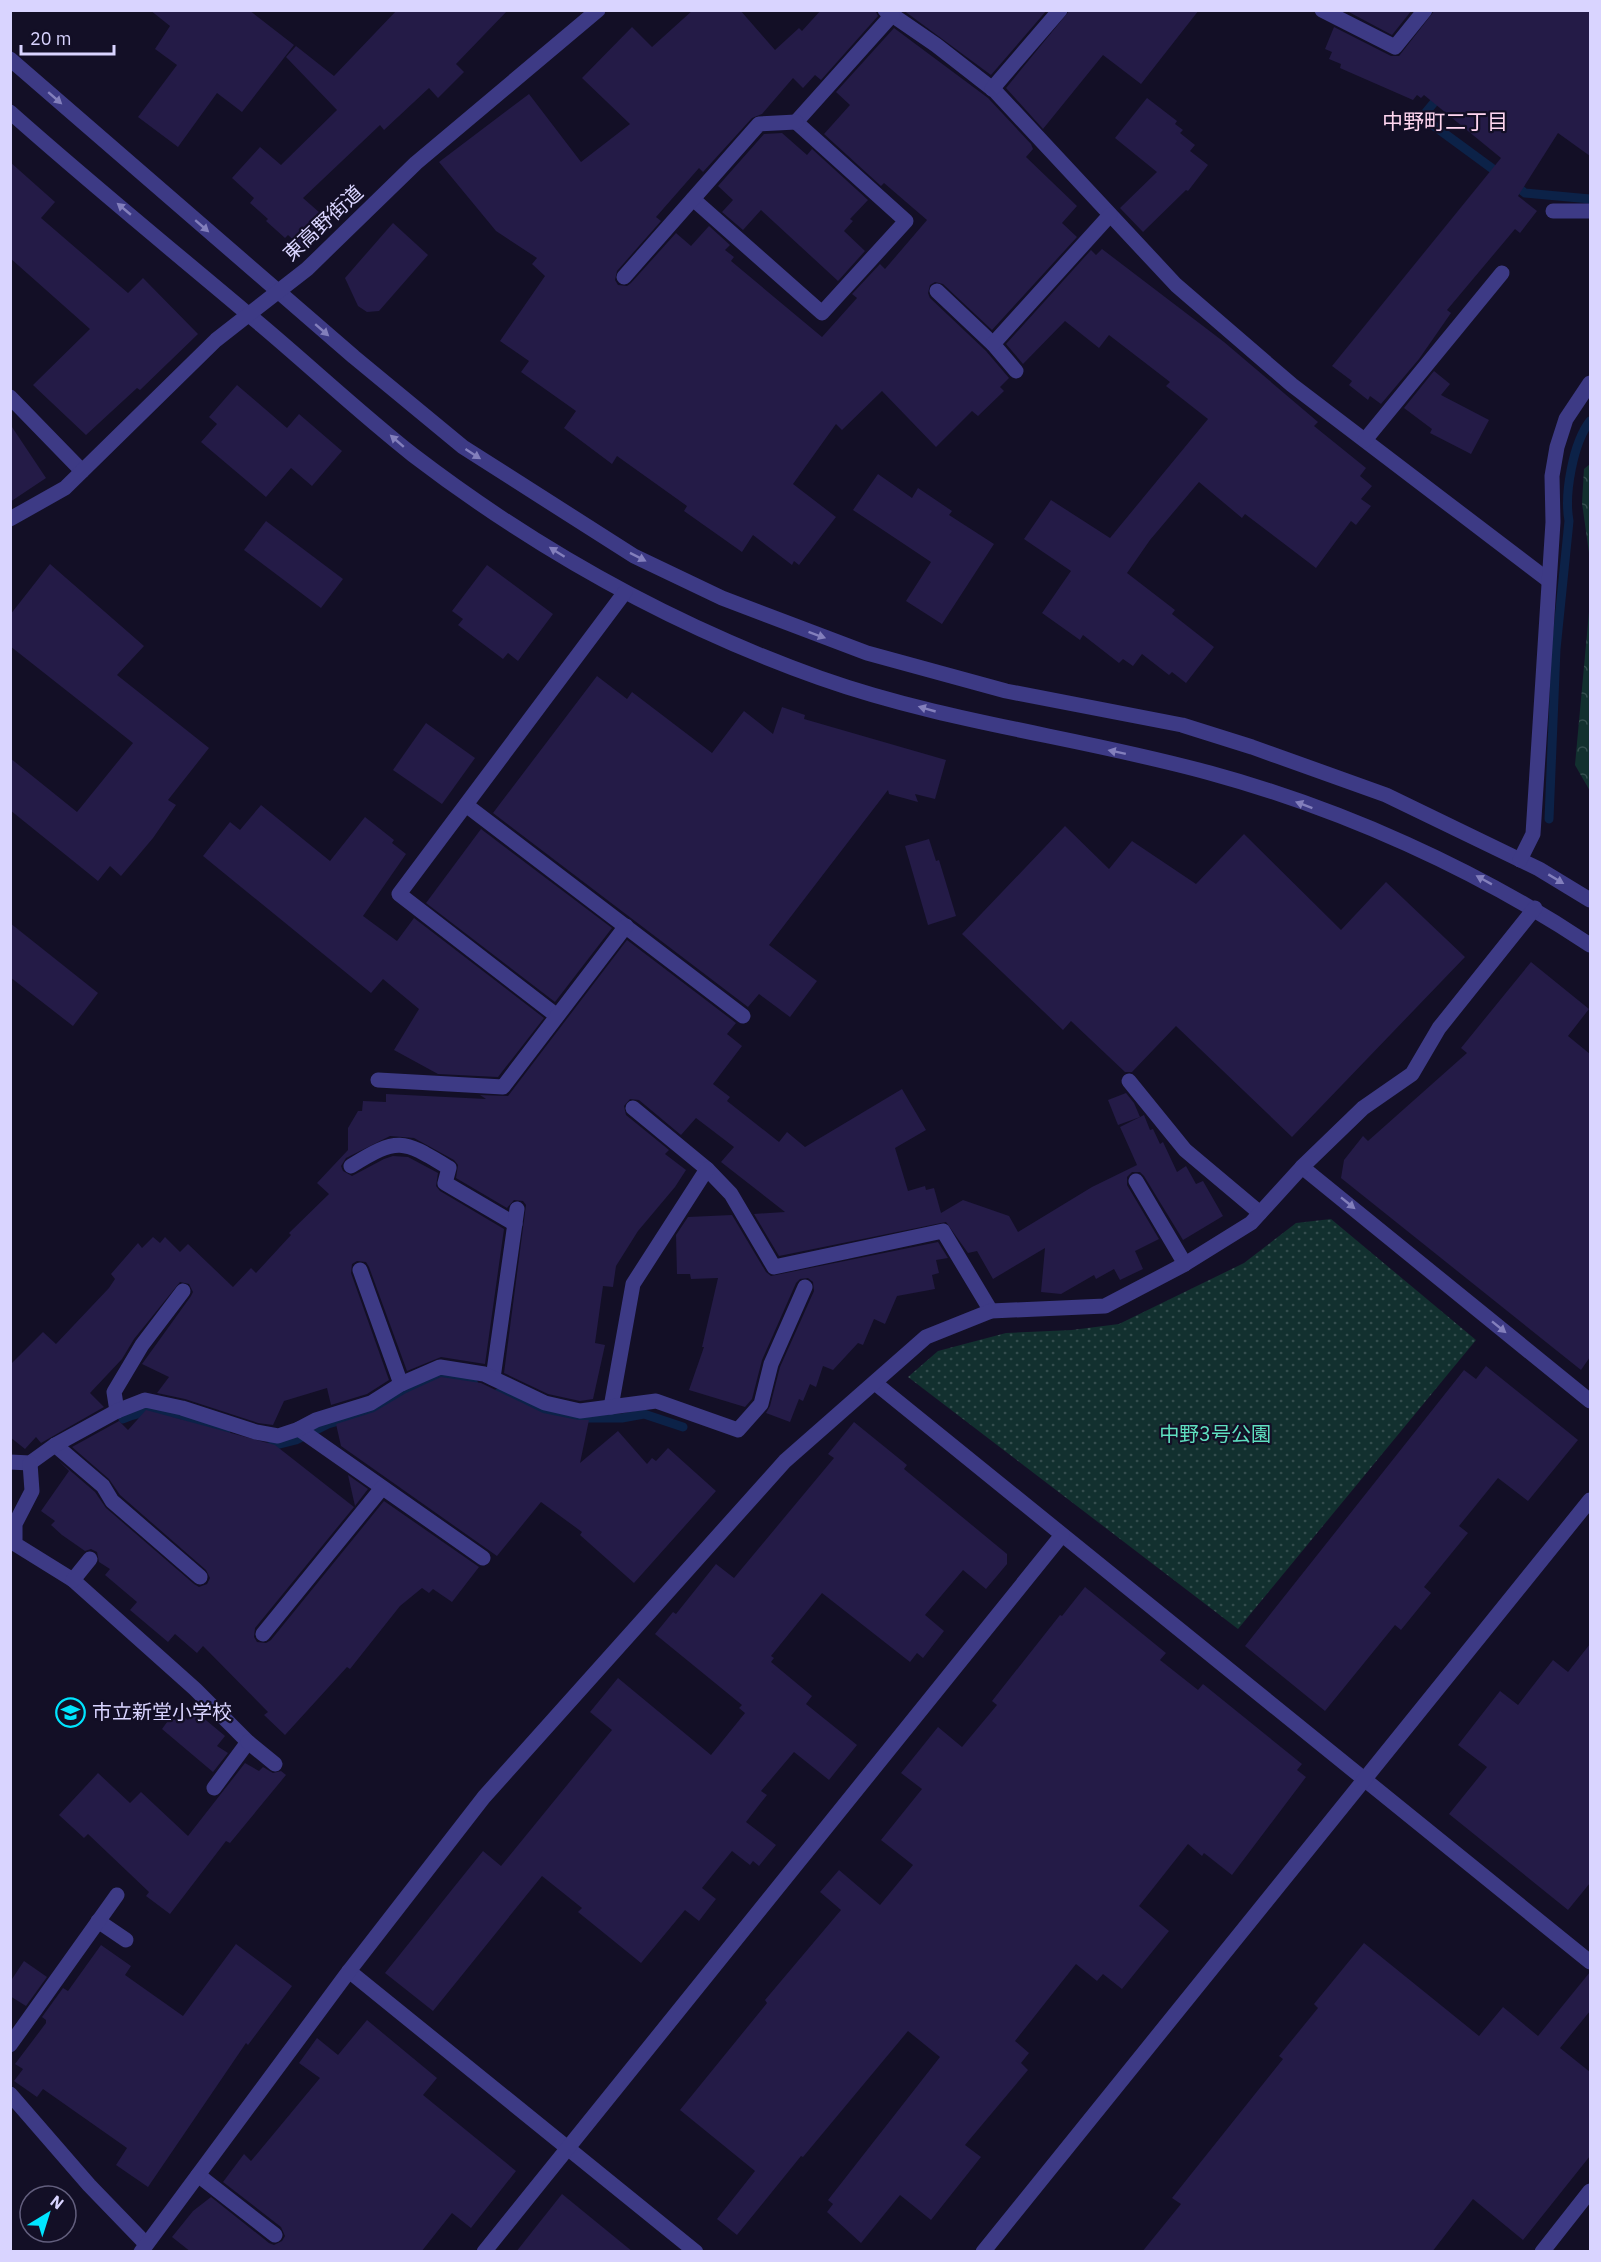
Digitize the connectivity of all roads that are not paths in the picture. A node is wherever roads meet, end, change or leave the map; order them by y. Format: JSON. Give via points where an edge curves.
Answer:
{"nodes":[{"id":1,"x":598,"y":10,"type":"edge"},
{"id":2,"x":1060,"y":10,"type":"edge"},
{"id":3,"x":1322,"y":10,"type":"edge"},
{"id":4,"x":1425,"y":10,"type":"edge"},
{"id":5,"x":889,"y":13,"type":"edge"},
{"id":6,"x":10,"y":59,"type":"edge"},
{"id":7,"x":993,"y":89,"type":"junction"},
{"id":8,"x":10,"y":112,"type":"edge"},
{"id":9,"x":796,"y":122,"type":"junction"},
{"id":10,"x":693,"y":200,"type":"junction"},
{"id":11,"x":1553,"y":211,"type":"dead end"},
{"id":12,"x":1590,"y":211,"type":"edge"},
{"id":13,"x":1110,"y":215,"type":"junction"},
{"id":14,"x":1502,"y":273,"type":"dead end"},
{"id":15,"x":624,"y":277,"type":"dead end"},
{"id":16,"x":937,"y":291,"type":"dead end"},
{"id":17,"x":278,"y":292,"type":"junction"},
{"id":18,"x":249,"y":315,"type":"junction"},
{"id":19,"x":993,"y":344,"type":"junction"},
{"id":20,"x":1016,"y":371,"type":"dead end"},
{"id":21,"x":1590,"y":383,"type":"edge"},
{"id":22,"x":10,"y":397,"type":"edge"},
{"id":23,"x":1365,"y":440,"type":"junction"},
{"id":24,"x":82,"y":471,"type":"junction"},
{"id":25,"x":10,"y":519,"type":"edge"},
{"id":26,"x":1548,"y":580,"type":"junction"},
{"id":27,"x":625,"y":592,"type":"junction"},
{"id":28,"x":466,"y":806,"type":"junction"},
{"id":29,"x":1520,"y":860,"type":"junction"},
{"id":30,"x":1590,"y":900,"type":"edge"},
{"id":31,"x":1535,"y":908,"type":"junction"},
{"id":32,"x":626,"y":926,"type":"junction"},
{"id":33,"x":1590,"y":945,"type":"edge"},
{"id":34,"x":557,"y":1016,"type":"junction"},
{"id":35,"x":743,"y":1016,"type":"dead end"},
{"id":36,"x":378,"y":1080,"type":"dead end"},
{"id":37,"x":1128,"y":1081,"type":"dead end"},
{"id":38,"x":633,"y":1108,"type":"dead end"},
{"id":39,"x":351,"y":1166,"type":"dead end"},
{"id":40,"x":1302,"y":1167,"type":"junction"},
{"id":41,"x":707,"y":1169,"type":"junction"},
{"id":42,"x":1136,"y":1181,"type":"dead end"},
{"id":43,"x":1260,"y":1213,"type":"junction"},
{"id":44,"x":1185,"y":1264,"type":"junction"},
{"id":45,"x":360,"y":1270,"type":"dead end"},
{"id":46,"x":805,"y":1287,"type":"dead end"},
{"id":47,"x":183,"y":1291,"type":"dead end"},
{"id":48,"x":991,"y":1311,"type":"junction"},
{"id":49,"x":493,"y":1378,"type":"junction"},
{"id":50,"x":875,"y":1383,"type":"junction"},
{"id":51,"x":401,"y":1384,"type":"junction"},
{"id":52,"x":1590,"y":1401,"type":"edge"},
{"id":53,"x":612,"y":1407,"type":"junction"},
{"id":54,"x":117,"y":1411,"type":"junction"},
{"id":55,"x":299,"y":1429,"type":"junction"},
{"id":56,"x":55,"y":1445,"type":"junction"},
{"id":57,"x":10,"y":1462,"type":"edge"},
{"id":58,"x":30,"y":1463,"type":"junction"},
{"id":59,"x":382,"y":1488,"type":"junction"},
{"id":60,"x":1590,"y":1500,"type":"edge"},
{"id":61,"x":1062,"y":1535,"type":"junction"},
{"id":62,"x":483,"y":1558,"type":"dead end"},
{"id":63,"x":90,"y":1559,"type":"dead end"},
{"id":64,"x":200,"y":1577,"type":"dead end"},
{"id":65,"x":73,"y":1580,"type":"junction"},
{"id":66,"x":262,"y":1634,"type":"dead end"},
{"id":67,"x":248,"y":1743,"type":"junction"},
{"id":68,"x":275,"y":1764,"type":"dead end"},
{"id":69,"x":1364,"y":1779,"type":"junction"},
{"id":70,"x":214,"y":1788,"type":"dead end"},
{"id":71,"x":117,"y":1894,"type":"dead end"},
{"id":72,"x":98,"y":1921,"type":"junction"},
{"id":73,"x":126,"y":1940,"type":"dead end"},
{"id":74,"x":1590,"y":1962,"type":"edge"},
{"id":75,"x":349,"y":1971,"type":"junction"},
{"id":76,"x":10,"y":2045,"type":"edge"},
{"id":77,"x":10,"y":2094,"type":"edge"},
{"id":78,"x":568,"y":2148,"type":"junction"},
{"id":79,"x":198,"y":2175,"type":"junction"},
{"id":80,"x":1590,"y":2191,"type":"edge"},
{"id":81,"x":275,"y":2235,"type":"dead end"},
{"id":82,"x":139,"y":2242,"type":"edge"},
{"id":83,"x":484,"y":2252,"type":"edge"},
{"id":84,"x":696,"y":2252,"type":"edge"},
{"id":85,"x":983,"y":2252,"type":"edge"},
{"id":86,"x":1542,"y":2252,"type":"edge"}],
"edges":[{"from":1,"to":17,"type":"street","name":"東高野街道","via":[[416,163],[307,269]]},
{"from":2,"to":7,"type":"street"},
{"from":3,"to":4,"type":"street","via":[[1395,47]]},
{"from":5,"to":7,"type":"street"},
{"from":5,"to":9,"type":"street"},
{"from":6,"to":17,"type":"street","one_way":true},
{"from":7,"to":13,"type":"street"},
{"from":18,"to":8,"type":"street","one_way":true},
{"from":9,"to":10,"type":"street","via":[[759,124]]},
{"from":9,"to":10,"type":"street","via":[[906,221],[822,313]]},
{"from":10,"to":15,"type":"street"},
{"from":11,"to":12,"type":"street"},
{"from":13,"to":19,"type":"street"},
{"from":13,"to":23,"type":"street","via":[[1176,285],[1292,385]]},
{"from":14,"to":23,"type":"street"},
{"from":16,"to":19,"type":"street"},
{"from":17,"to":18,"type":"street","name":"東高野街道"},
{"from":17,"to":29,"type":"street","one_way":true,"via":[[463,447],[634,556],[722,598],[867,653],[1006,691],[1182,725],[1252,747],[1386,795]]},
{"from":18,"to":24,"type":"street","name":"東高野街道","via":[[216,340]]},
{"from":27,"to":18,"type":"street","one_way":true,"via":[[509,522],[412,454]]},
{"from":19,"to":20,"type":"street"},
{"from":21,"to":26,"type":"street","via":[[1566,419],[1557,447],[1552,476]]},
{"from":22,"to":24,"type":"street"},
{"from":23,"to":26,"type":"street"},
{"from":24,"to":25,"type":"street","name":"東高野街道","via":[[65,488]]},
{"from":26,"to":29,"type":"street","via":[[1533,834]]},
{"from":27,"to":28,"type":"street"},
{"from":31,"to":27,"type":"street","one_way":true,"via":[[1413,847],[1280,795],[1209,772],[968,721],[822,678],[678,620]]},
{"from":28,"to":32,"type":"street"},
{"from":28,"to":34,"type":"street","via":[[399,894]]},
{"from":29,"to":30,"type":"street","one_way":true},
{"from":31,"to":33,"type":"street"},
{"from":31,"to":40,"type":"street","via":[[1439,1028],[1412,1074],[1363,1108]]},
{"from":32,"to":34,"type":"street"},
{"from":32,"to":35,"type":"street"},
{"from":34,"to":36,"type":"street","via":[[503,1087]]},
{"from":37,"to":43,"type":"street","via":[[1185,1150]]},
{"from":38,"to":41,"type":"street"},
{"from":39,"to":49,"type":"street","via":[[394,1143],[413,1146],[449,1168],[446,1183],[516,1216]]},
{"from":40,"to":43,"type":"street"},
{"from":40,"to":52,"type":"street","one_way":true},
{"from":41,"to":48,"type":"street","via":[[731,1194],[774,1267],[943,1232]]},
{"from":41,"to":53,"type":"street","via":[[633,1284]]},
{"from":42,"to":44,"type":"street"},
{"from":43,"to":44,"type":"street"},
{"from":44,"to":48,"type":"street","via":[[1105,1306]]},
{"from":45,"to":51,"type":"street"},
{"from":46,"to":53,"type":"street","via":[[771,1364],[761,1404],[738,1430],[656,1401]]},
{"from":47,"to":54,"type":"street","via":[[142,1345],[114,1392]]},
{"from":48,"to":50,"type":"street","via":[[926,1337]]},
{"from":49,"to":51,"type":"street","via":[[440,1367]]},
{"from":49,"to":53,"type":"street","via":[[544,1403],[580,1411]]},
{"from":50,"to":61,"type":"street"},
{"from":50,"to":75,"type":"street","via":[[785,1461],[484,1797]]},
{"from":51,"to":55,"type":"street","via":[[371,1403]]},
{"from":54,"to":55,"type":"street","via":[[145,1400],[256,1432],[278,1436]]},
{"from":54,"to":56,"type":"street"},
{"from":55,"to":59,"type":"street"},
{"from":56,"to":58,"type":"street"},
{"from":56,"to":64,"type":"street","via":[[103,1486],[112,1501]]},
{"from":57,"to":58,"type":"street"},
{"from":58,"to":65,"type":"street","via":[[32,1491],[15,1524],[15,1544]]},
{"from":59,"to":62,"type":"street"},
{"from":59,"to":66,"type":"street"},
{"from":60,"to":69,"type":"street"},
{"from":61,"to":69,"type":"street"},
{"from":61,"to":78,"type":"street"},
{"from":63,"to":65,"type":"street"},
{"from":65,"to":67,"type":"street","via":[[195,1689]]},
{"from":67,"to":68,"type":"street"},
{"from":67,"to":70,"type":"street"},
{"from":69,"to":74,"type":"street"},
{"from":69,"to":85,"type":"street"},
{"from":71,"to":72,"type":"street"},
{"from":72,"to":73,"type":"street"},
{"from":72,"to":76,"type":"street"},
{"from":75,"to":78,"type":"street"},
{"from":75,"to":79,"type":"street"},
{"from":77,"to":82,"type":"street"},
{"from":78,"to":83,"type":"street"},
{"from":78,"to":84,"type":"street"},
{"from":79,"to":81,"type":"street"},
{"from":79,"to":82,"type":"street"},
{"from":80,"to":86,"type":"street"}]}
